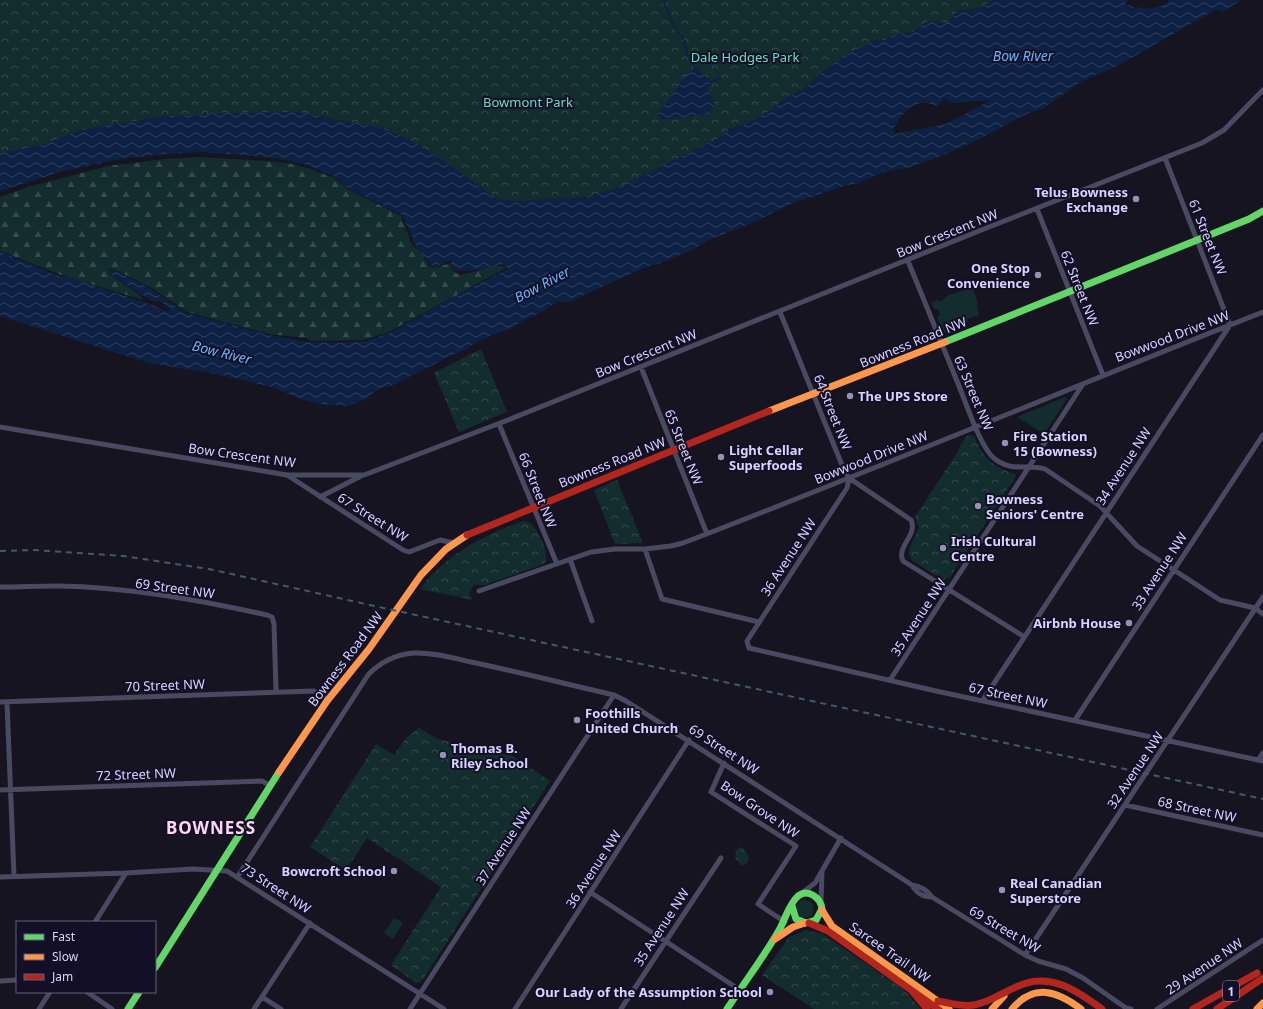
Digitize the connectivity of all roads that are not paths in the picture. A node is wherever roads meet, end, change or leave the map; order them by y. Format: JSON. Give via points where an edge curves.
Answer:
{"nodes":[{"id":1,"x":1263,"y":90,"type":"edge"},
{"id":2,"x":1165,"y":158,"type":"junction"},
{"id":3,"x":1037,"y":209,"type":"junction"},
{"id":4,"x":1263,"y":211,"type":"edge"},
{"id":5,"x":1198,"y":240,"type":"junction"},
{"id":6,"x":908,"y":261,"type":"junction"},
{"id":7,"x":1069,"y":291,"type":"junction"},
{"id":8,"x":780,"y":312,"type":"junction"},
{"id":9,"x":1263,"y":312,"type":"edge"},
{"id":10,"x":1230,"y":325,"type":"junction"},
{"id":11,"x":941,"y":343,"type":"junction"},
{"id":12,"x":641,"y":367,"type":"junction"},
{"id":13,"x":1103,"y":375,"type":"junction"},
{"id":14,"x":1083,"y":384,"type":"junction"},
{"id":15,"x":814,"y":395,"type":"junction"},
{"id":16,"x":499,"y":424,"type":"junction"},
{"id":17,"x":975,"y":426,"type":"junction"},
{"id":18,"x":0,"y":427,"type":"edge"},
{"id":19,"x":1263,"y":435,"type":"edge"},
{"id":20,"x":673,"y":449,"type":"junction"},
{"id":21,"x":1029,"y":467,"type":"junction"},
{"id":22,"x":286,"y":475,"type":"junction"},
{"id":23,"x":364,"y":475,"type":"junction"},
{"id":24,"x":850,"y":478,"type":"junction"},
{"id":25,"x":320,"y":497,"type":"junction"},
{"id":26,"x":534,"y":507,"type":"junction"},
{"id":27,"x":1106,"y":514,"type":"junction"},
{"id":28,"x":707,"y":534,"type":"junction"},
{"id":29,"x":454,"y":543,"type":"junction"},
{"id":30,"x":644,"y":549,"type":"junction"},
{"id":31,"x":570,"y":559,"type":"junction"},
{"id":32,"x":557,"y":564,"type":"junction"},
{"id":33,"x":1173,"y":570,"type":"junction"},
{"id":34,"x":0,"y":587,"type":"edge"},
{"id":35,"x":949,"y":589,"type":"junction"},
{"id":36,"x":479,"y":591,"type":"dead end"},
{"id":37,"x":1263,"y":597,"type":"edge"},
{"id":38,"x":1255,"y":608,"type":"junction"},
{"id":39,"x":1263,"y":614,"type":"edge"},
{"id":40,"x":592,"y":622,"type":"dead end"},
{"id":41,"x":759,"y":622,"type":"junction"},
{"id":42,"x":1023,"y":636,"type":"junction"},
{"id":43,"x":749,"y":648,"type":"joint"},
{"id":44,"x":890,"y":680,"type":"junction"},
{"id":45,"x":276,"y":691,"type":"junction"},
{"id":46,"x":614,"y":695,"type":"junction"},
{"id":47,"x":327,"y":700,"type":"junction"},
{"id":48,"x":983,"y":700,"type":"junction"},
{"id":49,"x":0,"y":702,"type":"edge"},
{"id":50,"x":7,"y":702,"type":"junction"},
{"id":51,"x":1075,"y":720,"type":"junction"},
{"id":52,"x":689,"y":740,"type":"junction"},
{"id":53,"x":1169,"y":741,"type":"junction"},
{"id":54,"x":1263,"y":753,"type":"edge"},
{"id":55,"x":1261,"y":761,"type":"edge"},
{"id":56,"x":724,"y":763,"type":"junction"},
{"id":57,"x":271,"y":786,"type":"junction"},
{"id":58,"x":0,"y":790,"type":"edge"},
{"id":59,"x":10,"y":790,"type":"junction"},
{"id":60,"x":1126,"y":805,"type":"junction"},
{"id":61,"x":1263,"y":835,"type":"edge"},
{"id":62,"x":841,"y":838,"type":"junction"},
{"id":63,"x":721,"y":858,"type":"dead end"},
{"id":64,"x":218,"y":870,"type":"junction"},
{"id":65,"x":822,"y":870,"type":"junction"},
{"id":66,"x":126,"y":873,"type":"junction"},
{"id":67,"x":14,"y":876,"type":"junction"},
{"id":68,"x":238,"y":876,"type":"junction"},
{"id":69,"x":0,"y":877,"type":"edge"},
{"id":70,"x":590,"y":892,"type":"junction"},
{"id":71,"x":800,"y":895,"type":"junction"},
{"id":72,"x":792,"y":906,"type":"junction"},
{"id":73,"x":822,"y":908,"type":"junction"},
{"id":74,"x":96,"y":921,"type":"edge"},
{"id":75,"x":785,"y":922,"type":"junction"},
{"id":76,"x":310,"y":923,"type":"junction"},
{"id":77,"x":807,"y":923,"type":"junction"},
{"id":78,"x":773,"y":940,"type":"junction"},
{"id":79,"x":1263,"y":940,"type":"edge"},
{"id":80,"x":665,"y":941,"type":"junction"},
{"id":81,"x":1025,"y":955,"type":"junction"},
{"id":82,"x":156,"y":966,"type":"edge"},
{"id":83,"x":1261,"y":973,"type":"edge"},
{"id":84,"x":0,"y":980,"type":"edge"},
{"id":85,"x":16,"y":980,"type":"edge"},
{"id":86,"x":1022,"y":984,"type":"junction"},
{"id":87,"x":740,"y":990,"type":"junction"},
{"id":88,"x":912,"y":991,"type":"junction"},
{"id":89,"x":49,"y":993,"type":"edge"},
{"id":90,"x":88,"y":993,"type":"edge"},
{"id":91,"x":138,"y":993,"type":"edge"},
{"id":92,"x":420,"y":994,"type":"junction"},
{"id":93,"x":262,"y":997,"type":"junction"},
{"id":94,"x":938,"y":1001,"type":"junction"},
{"id":95,"x":1263,"y":1003,"type":"edge"},
{"id":96,"x":39,"y":1009,"type":"edge"},
{"id":97,"x":112,"y":1009,"type":"edge"},
{"id":98,"x":128,"y":1009,"type":"edge"},
{"id":99,"x":254,"y":1009,"type":"edge"},
{"id":100,"x":281,"y":1009,"type":"edge"},
{"id":101,"x":410,"y":1009,"type":"edge"},
{"id":102,"x":444,"y":1009,"type":"edge"},
{"id":103,"x":515,"y":1009,"type":"edge"},
{"id":104,"x":621,"y":1009,"type":"edge"},
{"id":105,"x":727,"y":1009,"type":"edge"},
{"id":106,"x":927,"y":1009,"type":"edge"},
{"id":107,"x":938,"y":1009,"type":"edge"},
{"id":108,"x":949,"y":1009,"type":"edge"},
{"id":109,"x":992,"y":1009,"type":"edge"},
{"id":110,"x":1012,"y":1009,"type":"edge"},
{"id":111,"x":1081,"y":1009,"type":"edge"},
{"id":112,"x":1102,"y":1009,"type":"edge"},
{"id":113,"x":1130,"y":1009,"type":"edge"},
{"id":114,"x":1157,"y":1009,"type":"edge"},
{"id":115,"x":1193,"y":1009,"type":"edge"},
{"id":116,"x":1204,"y":1009,"type":"edge"},
{"id":117,"x":1217,"y":1009,"type":"edge"},
{"id":118,"x":1257,"y":1009,"type":"edge"}],
"edges":[{"from":1,"to":2,"type":"street","name":"Bow Crescent NW","via":[[1214,138]]},
{"from":2,"to":3,"type":"street","name":"Bow Crescent NW"},
{"from":2,"to":5,"type":"street","name":"61 Street NW"},
{"from":3,"to":6,"type":"street","name":"Bow Crescent NW"},
{"from":3,"to":7,"type":"street","name":"62 Street NW"},
{"from":4,"to":5,"type":"main road","name":"Bowness Road NW"},
{"from":5,"to":7,"type":"main road","name":"Bowness Road NW"},
{"from":5,"to":10,"type":"street","name":"61 Street NW"},
{"from":6,"to":8,"type":"street","name":"Bow Crescent NW"},
{"from":6,"to":11,"type":"street","name":"63 Street NW"},
{"from":7,"to":11,"type":"main road","name":"Bowness Road NW"},
{"from":7,"to":13,"type":"street","name":"62 Street NW"},
{"from":8,"to":12,"type":"street","name":"Bow Crescent NW"},
{"from":8,"to":15,"type":"street","name":"64 Street NW"},
{"from":9,"to":10,"type":"street","name":"Bowwood Drive NW"},
{"from":10,"to":13,"type":"street","name":"Bowwood Drive NW"},
{"from":10,"to":27,"type":"street","name":"34 Avenue NW"},
{"from":11,"to":15,"type":"main road","name":"Bowness Road NW"},
{"from":11,"to":17,"type":"street","name":"63 Street NW"},
{"from":12,"to":16,"type":"street","name":"Bow Crescent NW"},
{"from":12,"to":20,"type":"street","name":"65 Street NW"},
{"from":13,"to":14,"type":"street","name":"Bowwood Drive NW"},
{"from":14,"to":17,"type":"street","name":"Bowwood Drive NW"},
{"from":14,"to":21,"type":"street","name":"35 Avenue NW"},
{"from":15,"to":20,"type":"main road","name":"Bowness Road NW"},
{"from":15,"to":24,"type":"street","name":"64 Street NW","via":[[844,470]]},
{"from":16,"to":23,"type":"street","name":"Bow Crescent NW"},
{"from":16,"to":26,"type":"street","name":"66 Street NW"},
{"from":17,"to":21,"type":"street","name":"63 Street NW","via":[[989,453],[995,459],[1017,468]]},
{"from":17,"to":24,"type":"street","name":"Bowwood Drive NW"},
{"from":18,"to":22,"type":"street","name":"Bow Crescent NW"},
{"from":19,"to":33,"type":"street","name":"33 Avenue NW"},
{"from":20,"to":26,"type":"main road","name":"Bowness Road NW"},
{"from":20,"to":28,"type":"street","name":"65 Street NW"},
{"from":21,"to":27,"type":"street","name":"63 Street NW","via":[[1045,469],[1100,506]]},
{"from":21,"to":35,"type":"street","name":"35 Avenue NW"},
{"from":22,"to":23,"type":"street","name":"Bow Crescent NW"},
{"from":22,"to":25,"type":"street","name":"67 Street NW"},
{"from":23,"to":25,"type":"street"},
{"from":24,"to":28,"type":"street","name":"Bowwood Drive NW"},
{"from":24,"to":35,"type":"street","name":"64 Street NW","via":[[911,520],[913,532],[902,551],[902,558]]},
{"from":24,"to":41,"type":"street","name":"36 Avenue NW","via":[[847,488]]},
{"from":25,"to":29,"type":"street","name":"67 Street NW","via":[[403,550],[409,552],[440,540]]},
{"from":26,"to":29,"type":"main road","name":"Bowness Road NW"},
{"from":26,"to":32,"type":"street","name":"66 Street NW"},
{"from":27,"to":33,"type":"street","name":"63 Street NW","via":[[1136,546]]},
{"from":27,"to":42,"type":"street","name":"34 Avenue NW"},
{"from":28,"to":30,"type":"street","name":"Bowwood Drive NW","via":[[672,546]]},
{"from":29,"to":47,"type":"main road","name":"Bowness Road NW","via":[[437,556],[415,580],[378,636]]},
{"from":30,"to":31,"type":"street","name":"Bowwood Drive NW","via":[[591,552]]},
{"from":30,"to":41,"type":"street","via":[[662,599]]},
{"from":31,"to":32,"type":"street","name":"Bowwood Drive NW"},
{"from":31,"to":40,"type":"street"},
{"from":32,"to":36,"type":"street","name":"Bowwood Drive NW"},
{"from":33,"to":38,"type":"street","name":"63 Street NW","via":[[1220,600]]},
{"from":33,"to":51,"type":"street","name":"33 Avenue NW"},
{"from":34,"to":45,"type":"street","name":"69 Street NW","via":[[59,586],[121,591],[267,615],[272,617],[274,624]]},
{"from":35,"to":42,"type":"street","name":"64 Street NW"},
{"from":35,"to":44,"type":"street","name":"35 Avenue NW"},
{"from":37,"to":38,"type":"street","name":"32 Avenue NW"},
{"from":38,"to":39,"type":"street","name":"63 Street NW"},
{"from":38,"to":53,"type":"street","name":"32 Avenue NW"},
{"from":41,"to":43,"type":"street","name":"36 Avenue NW","via":[[747,641]]},
{"from":42,"to":48,"type":"street","name":"34 Avenue NW"},
{"from":43,"to":44,"type":"street","name":"67 Street NW"},
{"from":44,"to":48,"type":"street","name":"67 Street NW"},
{"from":45,"to":47,"type":"street","name":"70 Street NW","via":[[314,691]]},
{"from":45,"to":50,"type":"street","name":"70 Street NW"},
{"from":46,"to":52,"type":"street","name":"69 Street NW"},
{"from":46,"to":68,"type":"street","name":"69 Street NW","via":[[426,653],[407,654],[390,660],[378,666],[365,680]]},
{"from":46,"to":92,"type":"street","name":"37 Avenue NW"},
{"from":47,"to":57,"type":"main road","name":"Bowness Road NW"},
{"from":48,"to":51,"type":"street","name":"67 Street NW"},
{"from":49,"to":50,"type":"street","name":"70 Street NW"},
{"from":50,"to":59,"type":"street"},
{"from":51,"to":53,"type":"street","name":"67 Street NW"},
{"from":52,"to":56,"type":"street","name":"69 Street NW"},
{"from":52,"to":70,"type":"street","name":"36 Avenue NW"},
{"from":53,"to":55,"type":"street","name":"67 Street NW"},
{"from":53,"to":60,"type":"street","name":"32 Avenue NW"},
{"from":54,"to":55,"type":"street"},
{"from":56,"to":62,"type":"street","name":"69 Street NW"},
{"from":56,"to":75,"type":"street","name":"Bow Grove NW","via":[[711,792],[796,846],[758,904]]},
{"from":57,"to":59,"type":"street","name":"72 Street NW","via":[[262,781]]},
{"from":57,"to":64,"type":"main road","name":"Bowness Road NW"},
{"from":58,"to":59,"type":"street","name":"72 Street NW"},
{"from":59,"to":67,"type":"street"},
{"from":60,"to":61,"type":"street","name":"68 Street NW"},
{"from":60,"to":81,"type":"street","name":"32 Avenue NW"},
{"from":62,"to":65,"type":"street"},
{"from":62,"to":81,"type":"street","name":"69 Street NW"},
{"from":63,"to":80,"type":"street","name":"35 Avenue NW"},
{"from":64,"to":66,"type":"street","name":"73 Street NW"},
{"from":64,"to":68,"type":"street","name":"73 Street NW"},
{"from":64,"to":82,"type":"main road","name":"Bowness Road NW"},
{"from":65,"to":71,"type":"street","via":[[811,888]]},
{"from":65,"to":73,"type":"street"},
{"from":66,"to":67,"type":"street","name":"73 Street NW"},
{"from":66,"to":74,"type":"street"},
{"from":67,"to":69,"type":"street","name":"73 Street NW"},
{"from":68,"to":76,"type":"street","name":"73 Street NW"},
{"from":70,"to":80,"type":"street"},
{"from":70,"to":103,"type":"street","name":"36 Avenue NW"},
{"from":71,"to":72,"type":"main road","via":[[793,901]]},
{"from":71,"to":73,"type":"main road","via":[[813,894],[820,901]]},
{"from":72,"to":75,"type":"main road"},
{"from":72,"to":77,"type":"main road","via":[[793,915],[800,922]]},
{"from":73,"to":77,"type":"main road","via":[[818,918]]},
{"from":73,"to":94,"type":"main road","name":"Sarcee Trail NW","via":[[832,926]]},
{"from":75,"to":78,"type":"main road"},
{"from":76,"to":92,"type":"street","name":"73 Street NW"},
{"from":76,"to":93,"type":"street"},
{"from":77,"to":78,"type":"main road","via":[[793,927]]},
{"from":77,"to":88,"type":"main road","name":"Sarcee Trail NW","via":[[828,931]]},
{"from":78,"to":87,"type":"main road"},
{"from":79,"to":114,"type":"street","name":"29 Avenue NW"},
{"from":80,"to":87,"type":"street"},
{"from":80,"to":104,"type":"street","name":"35 Avenue NW"},
{"from":81,"to":113,"type":"street","name":"69 Street NW","via":[[1066,969]]},
{"from":83,"to":115,"type":"main road"},
{"from":83,"to":116,"type":"main road","number":"1"},
{"from":83,"to":117,"type":"main road","number":"1"},
{"from":84,"to":85,"type":"street"},
{"from":86,"to":94,"type":"main road","via":[[973,1006]]},
{"from":86,"to":109,"type":"main road","via":[[1002,998]]},
{"from":86,"to":112,"type":"main road","via":[[1042,980],[1055,983],[1074,991]]},
{"from":87,"to":105,"type":"main road"},
{"from":88,"to":106,"type":"main road"},
{"from":88,"to":107,"type":"main road","name":"Sarcee Trail NW"},
{"from":89,"to":96,"type":"street"},
{"from":90,"to":97,"type":"street"},
{"from":91,"to":98,"type":"main road"},
{"from":92,"to":101,"type":"street","name":"37 Avenue NW"},
{"from":92,"to":102,"type":"street","name":"73 Street NW"},
{"from":93,"to":99,"type":"street"},
{"from":93,"to":100,"type":"street"},
{"from":94,"to":108,"type":"main road","name":"Sarcee Trail NW"},
{"from":95,"to":118,"type":"main road"},
{"from":110,"to":111,"type":"main road","via":[[1023,996],[1041,991],[1063,997]]}]}
